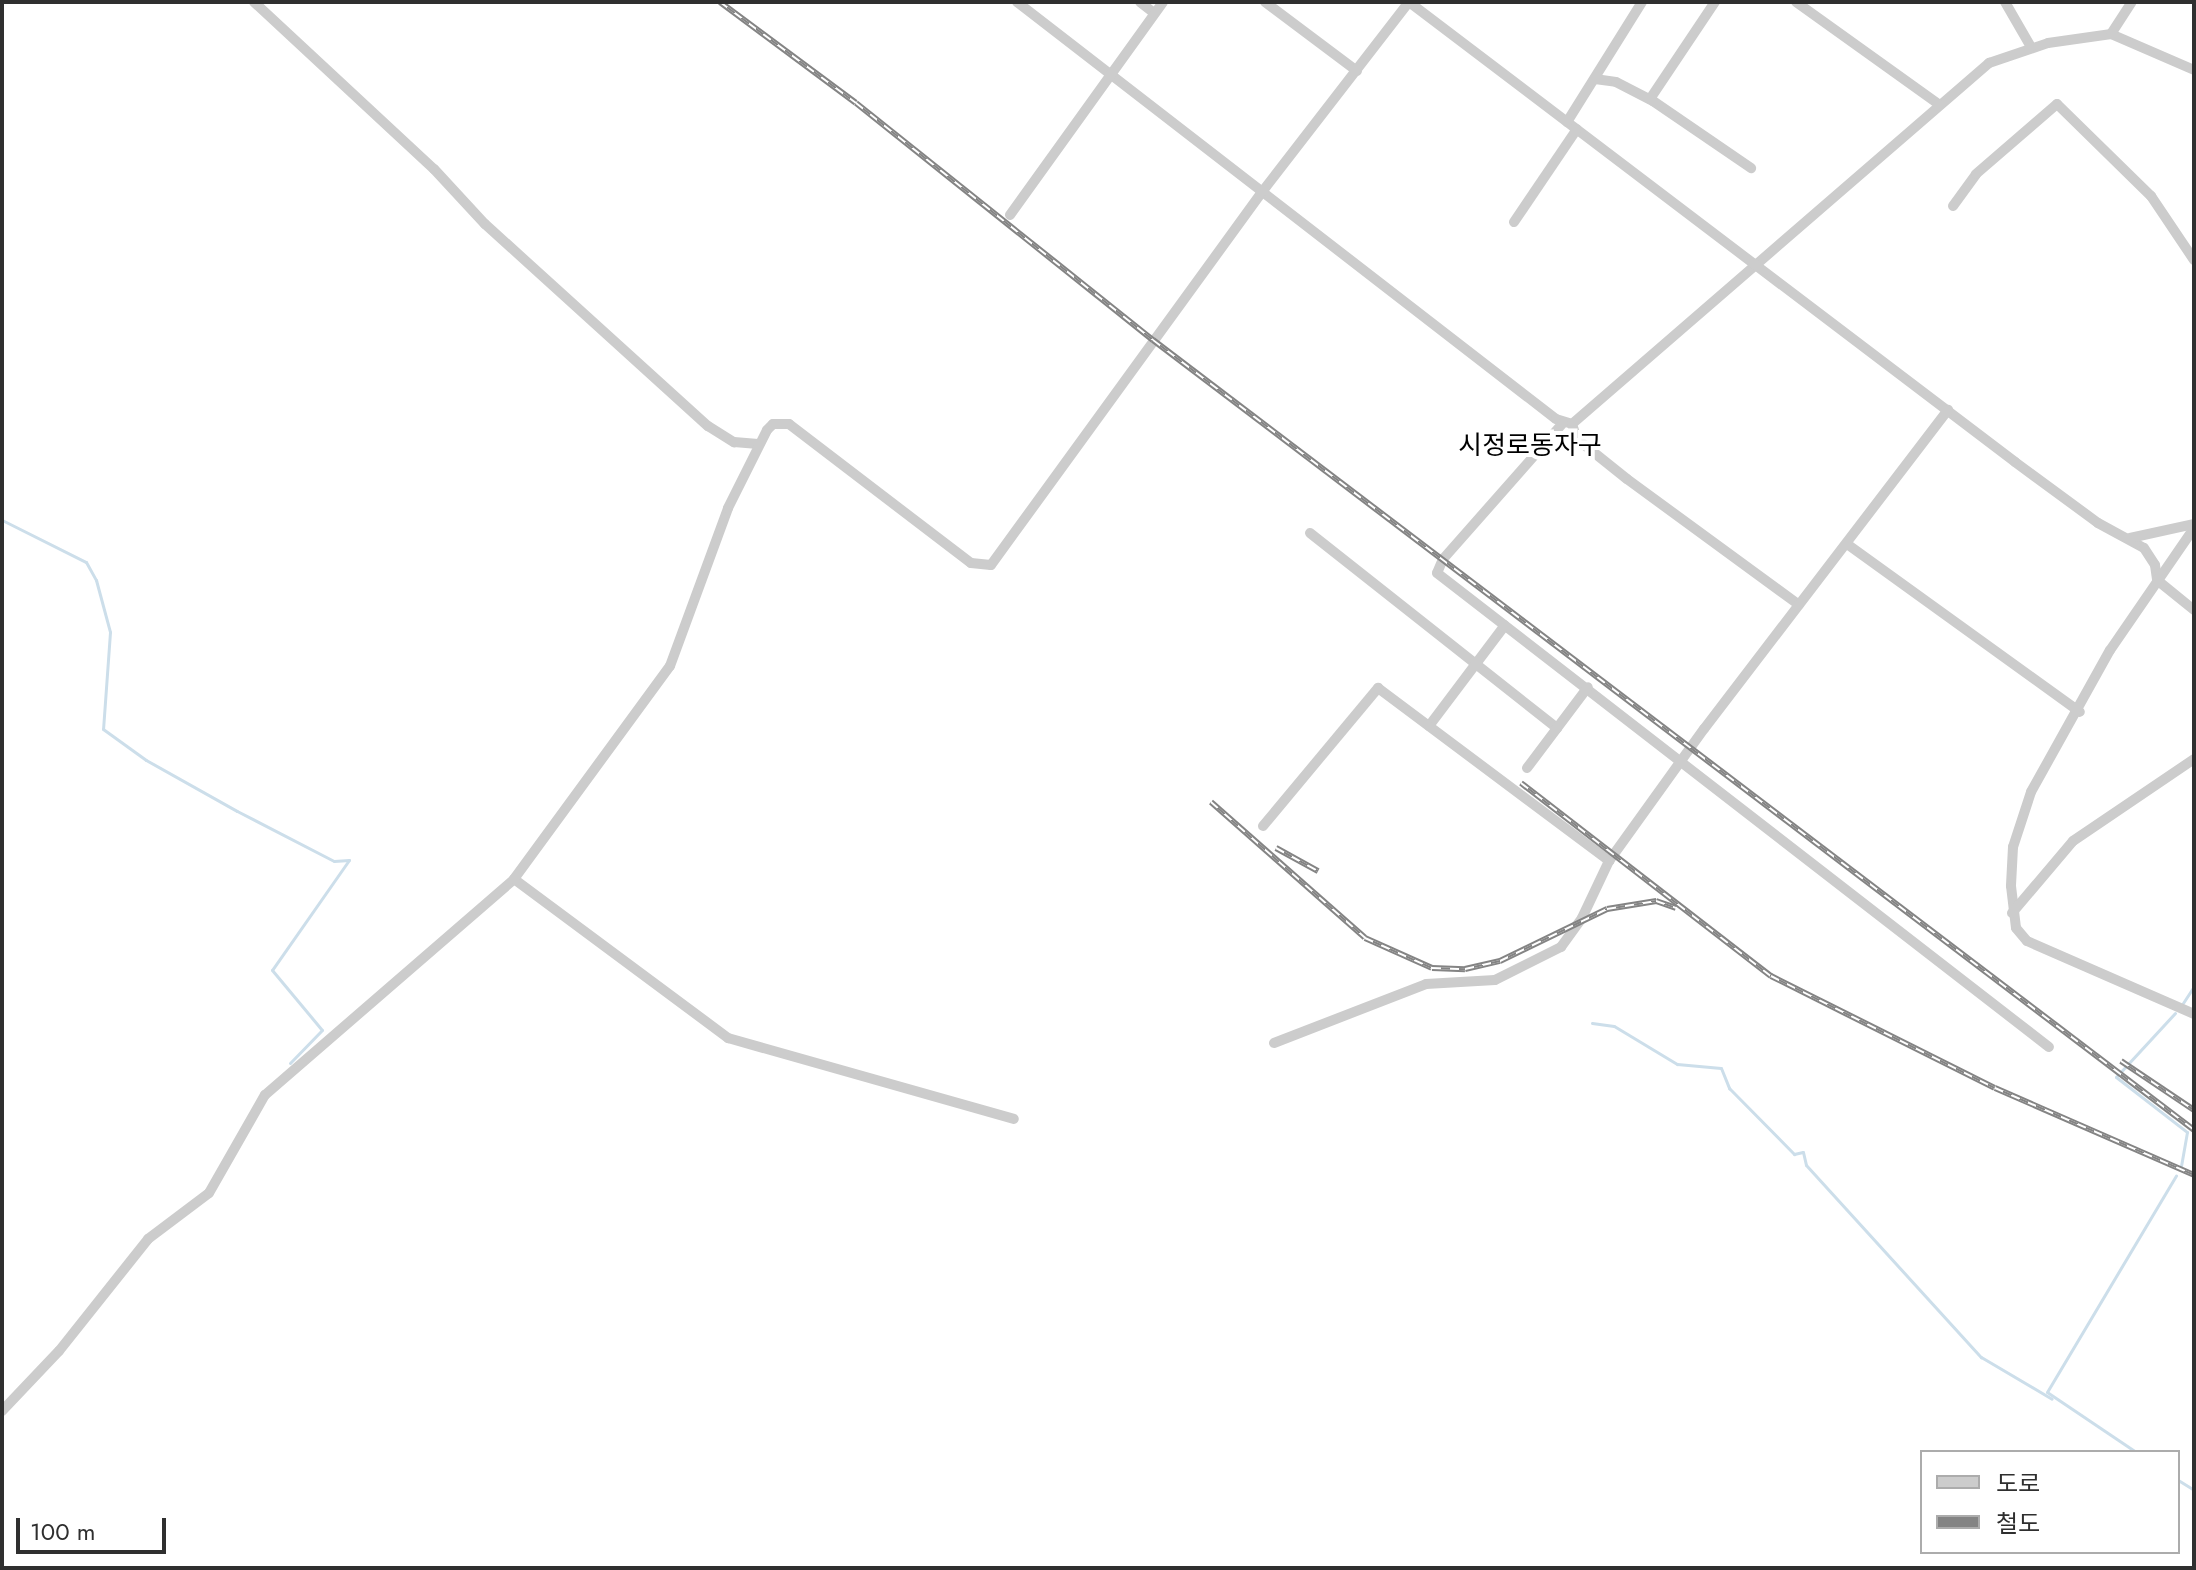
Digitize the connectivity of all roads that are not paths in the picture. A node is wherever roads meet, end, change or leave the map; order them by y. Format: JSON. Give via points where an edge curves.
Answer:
{"nodes":[{"id":1,"x":254,"y":2,"type":"edge"},
{"id":2,"x":1017,"y":2,"type":"edge"},
{"id":3,"x":1140,"y":2,"type":"edge"},
{"id":4,"x":1163,"y":2,"type":"edge"},
{"id":5,"x":1265,"y":2,"type":"edge"},
{"id":6,"x":1409,"y":2,"type":"edge"},
{"id":7,"x":1642,"y":2,"type":"edge"},
{"id":8,"x":1715,"y":2,"type":"edge"},
{"id":9,"x":1796,"y":2,"type":"edge"},
{"id":10,"x":2005,"y":2,"type":"edge"},
{"id":11,"x":2132,"y":2,"type":"edge"},
{"id":12,"x":1154,"y":13,"type":"junction"},
{"id":13,"x":2111,"y":34,"type":"junction"},
{"id":14,"x":2031,"y":47,"type":"junction"},
{"id":15,"x":2194,"y":70,"type":"edge"},
{"id":16,"x":1357,"y":71,"type":"junction"},
{"id":17,"x":1108,"y":72,"type":"junction"},
{"id":18,"x":1595,"y":79,"type":"junction"},
{"id":19,"x":1650,"y":99,"type":"junction"},
{"id":20,"x":1937,"y":103,"type":"junction"},
{"id":21,"x":1567,"y":122,"type":"junction"},
{"id":22,"x":1577,"y":129,"type":"junction"},
{"id":23,"x":1751,"y":168,"type":"dead end"},
{"id":24,"x":1262,"y":192,"type":"junction"},
{"id":25,"x":1953,"y":206,"type":"dead end"},
{"id":26,"x":1010,"y":215,"type":"dead end"},
{"id":27,"x":1514,"y":222,"type":"dead end"},
{"id":28,"x":2194,"y":260,"type":"edge"},
{"id":29,"x":1755,"y":265,"type":"junction"},
{"id":30,"x":1948,"y":410,"type":"junction"},
{"id":31,"x":1568,"y":424,"type":"junction"},
{"id":32,"x":758,"y":444,"type":"junction"},
{"id":33,"x":2194,"y":526,"type":"edge"},
{"id":34,"x":1310,"y":533,"type":"dead end"},
{"id":35,"x":2120,"y":537,"type":"junction"},
{"id":36,"x":1847,"y":544,"type":"junction"},
{"id":37,"x":2157,"y":580,"type":"junction"},
{"id":38,"x":1799,"y":605,"type":"junction"},
{"id":39,"x":2194,"y":610,"type":"edge"},
{"id":40,"x":1505,"y":625,"type":"junction"},
{"id":41,"x":1475,"y":664,"type":"junction"},
{"id":42,"x":1588,"y":687,"type":"junction"},
{"id":43,"x":2080,"y":712,"type":"junction"},
{"id":44,"x":1429,"y":726,"type":"junction"},
{"id":45,"x":1557,"y":728,"type":"junction"},
{"id":46,"x":2194,"y":759,"type":"edge"},
{"id":47,"x":1683,"y":762,"type":"junction"},
{"id":48,"x":1527,"y":768,"type":"dead end"},
{"id":49,"x":1263,"y":826,"type":"dead end"},
{"id":50,"x":1609,"y":861,"type":"junction"},
{"id":51,"x":514,"y":879,"type":"junction"},
{"id":52,"x":2012,"y":913,"type":"junction"},
{"id":53,"x":2194,"y":1014,"type":"edge"},
{"id":54,"x":1274,"y":1043,"type":"dead end"},
{"id":55,"x":2049,"y":1047,"type":"dead end"},
{"id":56,"x":1014,"y":1119,"type":"dead end"},
{"id":57,"x":2,"y":1411,"type":"edge"}],
"edges":[{"from":1,"to":32,"type":"street","via":[[434,169],[485,224],[698,418],[734,442]]},
{"from":2,"to":17,"type":"street"},
{"from":3,"to":12,"type":"street"},
{"from":4,"to":12,"type":"street"},
{"from":5,"to":16,"type":"street"},
{"from":6,"to":16,"type":"street"},
{"from":6,"to":21,"type":"street"},
{"from":7,"to":18,"type":"street"},
{"from":8,"to":19,"type":"street"},
{"from":9,"to":20,"type":"street"},
{"from":10,"to":14,"type":"street"},
{"from":11,"to":13,"type":"street"},
{"from":12,"to":17,"type":"street"},
{"from":13,"to":14,"type":"street"},
{"from":13,"to":15,"type":"street"},
{"from":14,"to":20,"type":"street","via":[[1989,63]]},
{"from":16,"to":24,"type":"street"},
{"from":17,"to":24,"type":"street"},
{"from":17,"to":26,"type":"street","via":[[1067,140]]},
{"from":18,"to":19,"type":"street","via":[[1616,82]]},
{"from":18,"to":21,"type":"street"},
{"from":19,"to":23,"type":"street"},
{"from":20,"to":29,"type":"street"},
{"from":21,"to":22,"type":"street"},
{"from":22,"to":27,"type":"street"},
{"from":22,"to":29,"type":"street"},
{"from":24,"to":31,"type":"street"},
{"from":24,"to":32,"type":"street","via":[[991,565],[971,563],[789,424],[773,424]]},
{"from":25,"to":28,"type":"street","via":[[1976,174],[2057,104],[2151,196]]},
{"from":29,"to":30,"type":"street"},
{"from":29,"to":31,"type":"street"},
{"from":30,"to":35,"type":"street"},
{"from":30,"to":36,"type":"street"},
{"from":31,"to":38,"type":"street","via":[[1577,439],[1627,479]]},
{"from":31,"to":40,"type":"street","via":[[1436,567],[1442,578]]},
{"from":32,"to":51,"type":"street","via":[[728,508],[670,666]]},
{"from":33,"to":35,"type":"street"},
{"from":33,"to":37,"type":"street"},
{"from":34,"to":41,"type":"street"},
{"from":35,"to":37,"type":"street","via":[[2151,555]]},
{"from":36,"to":38,"type":"street"},
{"from":36,"to":43,"type":"street"},
{"from":37,"to":39,"type":"street"},
{"from":37,"to":43,"type":"street","via":[[2110,650]]},
{"from":38,"to":47,"type":"street"},
{"from":40,"to":41,"type":"street"},
{"from":40,"to":42,"type":"street"},
{"from":41,"to":44,"type":"street"},
{"from":41,"to":45,"type":"street"},
{"from":42,"to":45,"type":"street"},
{"from":42,"to":47,"type":"street"},
{"from":43,"to":52,"type":"street","via":[[2043,769],[2016,833]]},
{"from":44,"to":49,"type":"street","via":[[1375,688]]},
{"from":44,"to":50,"type":"street"},
{"from":45,"to":48,"type":"street"},
{"from":46,"to":52,"type":"street","via":[[2073,841]]},
{"from":47,"to":50,"type":"street"},
{"from":47,"to":55,"type":"street"},
{"from":50,"to":54,"type":"street","via":[[1569,938],[1547,956],[1485,983],[1426,984]]},
{"from":51,"to":56,"type":"street","via":[[728,1038]]},
{"from":51,"to":57,"type":"street","via":[[265,1095],[209,1193],[148,1239],[59,1351]]},
{"from":52,"to":53,"type":"street","via":[[2016,928],[2033,945],[2102,970]]}]}
